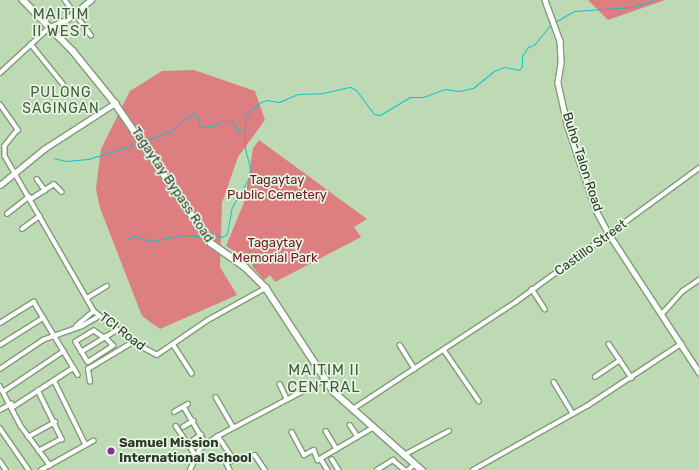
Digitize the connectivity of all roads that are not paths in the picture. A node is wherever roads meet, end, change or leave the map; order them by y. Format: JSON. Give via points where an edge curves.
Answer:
{"nodes":[{"id":1,"x":23,"y":0,"type":"edge"},
{"id":2,"x":65,"y":0,"type":"edge"},
{"id":3,"x":91,"y":0,"type":"edge"},
{"id":4,"x":545,"y":0,"type":"edge"},
{"id":5,"x":75,"y":13,"type":"junction"},
{"id":6,"x":50,"y":27,"type":"junction"},
{"id":7,"x":91,"y":35,"type":"dead end"},
{"id":8,"x":31,"y":44,"type":"junction"},
{"id":9,"x":0,"y":73,"type":"edge"},
{"id":10,"x":63,"y":84,"type":"dead end"},
{"id":11,"x":115,"y":103,"type":"junction"},
{"id":12,"x":0,"y":104,"type":"edge"},
{"id":13,"x":699,"y":168,"type":"edge"},
{"id":14,"x":15,"y":173,"type":"junction"},
{"id":15,"x":37,"y":179,"type":"dead end"},
{"id":16,"x":0,"y":185,"type":"edge"},
{"id":17,"x":45,"y":190,"type":"junction"},
{"id":18,"x":62,"y":192,"type":"dead end"},
{"id":19,"x":30,"y":198,"type":"junction"},
{"id":20,"x":7,"y":214,"type":"dead end"},
{"id":21,"x":40,"y":216,"type":"junction"},
{"id":22,"x":22,"y":229,"type":"dead end"},
{"id":23,"x":609,"y":234,"type":"junction"},
{"id":24,"x":699,"y":280,"type":"edge"},
{"id":25,"x":107,"y":286,"type":"dead end"},
{"id":26,"x":266,"y":288,"type":"junction"},
{"id":27,"x":532,"y":289,"type":"junction"},
{"id":28,"x":87,"y":298,"type":"junction"},
{"id":29,"x":545,"y":309,"type":"dead end"},
{"id":30,"x":94,"y":311,"type":"junction"},
{"id":31,"x":662,"y":314,"type":"junction"},
{"id":32,"x":99,"y":316,"type":"junction"},
{"id":33,"x":43,"y":318,"type":"junction"},
{"id":34,"x":0,"y":323,"type":"edge"},
{"id":35,"x":76,"y":326,"type":"junction"},
{"id":36,"x":117,"y":330,"type":"junction"},
{"id":37,"x":54,"y":335,"type":"junction"},
{"id":38,"x":104,"y":337,"type":"junction"},
{"id":39,"x":133,"y":342,"type":"junction"},
{"id":40,"x":173,"y":344,"type":"junction"},
{"id":41,"x":609,"y":344,"type":"dead end"},
{"id":42,"x":681,"y":344,"type":"junction"},
{"id":43,"x":400,"y":345,"type":"dead end"},
{"id":44,"x":0,"y":346,"type":"edge"},
{"id":45,"x":444,"y":350,"type":"junction"},
{"id":46,"x":64,"y":351,"type":"junction"},
{"id":47,"x":81,"y":352,"type":"junction"},
{"id":48,"x":620,"y":360,"type":"junction"},
{"id":49,"x":73,"y":368,"type":"junction"},
{"id":50,"x":0,"y":369,"type":"edge"},
{"id":51,"x":415,"y":369,"type":"junction"},
{"id":52,"x":698,"y":370,"type":"edge"},
{"id":53,"x":192,"y":373,"type":"dead end"},
{"id":54,"x":78,"y":375,"type":"dead end"},
{"id":55,"x":595,"y":377,"type":"dead end"},
{"id":56,"x":632,"y":378,"type":"junction"},
{"id":57,"x":54,"y":380,"type":"junction"},
{"id":58,"x":324,"y":380,"type":"junction"},
{"id":59,"x":90,"y":382,"type":"dead end"},
{"id":60,"x":554,"y":382,"type":"dead end"},
{"id":61,"x":280,"y":384,"type":"dead end"},
{"id":62,"x":0,"y":386,"type":"edge"},
{"id":63,"x":38,"y":390,"type":"junction"},
{"id":64,"x":3,"y":392,"type":"junction"},
{"id":65,"x":216,"y":397,"type":"dead end"},
{"id":66,"x":287,"y":399,"type":"junction"},
{"id":67,"x":480,"y":401,"type":"dead end"},
{"id":68,"x":188,"y":404,"type":"dead end"},
{"id":69,"x":12,"y":405,"type":"junction"},
{"id":70,"x":184,"y":406,"type":"junction"},
{"id":71,"x":353,"y":409,"type":"junction"},
{"id":72,"x":0,"y":410,"type":"edge"},
{"id":73,"x":174,"y":412,"type":"dead end"},
{"id":74,"x":573,"y":414,"type":"junction"},
{"id":75,"x":193,"y":421,"type":"junction"},
{"id":76,"x":55,"y":422,"type":"junction"},
{"id":77,"x":350,"y":425,"type":"dead end"},
{"id":78,"x":176,"y":426,"type":"dead end"},
{"id":79,"x":183,"y":427,"type":"dead end"},
{"id":80,"x":233,"y":427,"type":"junction"},
{"id":81,"x":374,"y":427,"type":"junction"},
{"id":82,"x":0,"y":428,"type":"edge"},
{"id":83,"x":326,"y":431,"type":"dead end"},
{"id":84,"x":449,"y":431,"type":"dead end"},
{"id":85,"x":292,"y":432,"type":"dead end"},
{"id":86,"x":201,"y":435,"type":"junction"},
{"id":87,"x":218,"y":436,"type":"junction"},
{"id":88,"x":28,"y":437,"type":"junction"},
{"id":89,"x":358,"y":437,"type":"junction"},
{"id":90,"x":93,"y":441,"type":"dead end"},
{"id":91,"x":192,"y":441,"type":"dead end"},
{"id":92,"x":206,"y":444,"type":"junction"},
{"id":93,"x":86,"y":445,"type":"junction"},
{"id":94,"x":337,"y":450,"type":"junction"},
{"id":95,"x":39,"y":451,"type":"junction"},
{"id":96,"x":255,"y":455,"type":"dead end"},
{"id":97,"x":404,"y":455,"type":"junction"},
{"id":98,"x":196,"y":456,"type":"junction"},
{"id":99,"x":321,"y":459,"type":"junction"},
{"id":100,"x":332,"y":459,"type":"dead end"},
{"id":101,"x":0,"y":461,"type":"edge"},
{"id":102,"x":415,"y":464,"type":"junction"},
{"id":103,"x":50,"y":465,"type":"junction"},
{"id":104,"x":6,"y":470,"type":"edge"},
{"id":105,"x":29,"y":470,"type":"edge"},
{"id":106,"x":41,"y":470,"type":"edge"},
{"id":107,"x":190,"y":470,"type":"edge"},
{"id":108,"x":230,"y":470,"type":"edge"},
{"id":109,"x":265,"y":470,"type":"edge"},
{"id":110,"x":328,"y":470,"type":"edge"},
{"id":111,"x":339,"y":470,"type":"edge"},
{"id":112,"x":377,"y":470,"type":"edge"},
{"id":113,"x":406,"y":470,"type":"edge"},
{"id":114,"x":422,"y":470,"type":"edge"},
{"id":115,"x":473,"y":470,"type":"edge"}],
"edges":[{"from":1,"to":6,"type":"main road","name":"Tagaytay Bypass Road"},
{"from":2,"to":5,"type":"street"},
{"from":3,"to":5,"type":"street"},
{"from":4,"to":23,"type":"street","name":"Buho-Talon Road","via":[[557,27],[562,53],[558,83],[567,124],[596,210]]},
{"from":5,"to":6,"type":"street"},
{"from":5,"to":7,"type":"street"},
{"from":6,"to":8,"type":"street"},
{"from":6,"to":11,"type":"main road","name":"Tagaytay Bypass Road"},
{"from":8,"to":9,"type":"street"},
{"from":8,"to":10,"type":"street"},
{"from":11,"to":14,"type":"street","via":[[44,149]]},
{"from":11,"to":26,"type":"main road","name":"Tagaytay Bypass Road","via":[[212,243],[249,271]]},
{"from":12,"to":14,"type":"street","name":"TCI Road","via":[[18,130],[4,148],[5,156]]},
{"from":13,"to":23,"type":"street","name":"Castillo Street"},
{"from":14,"to":16,"type":"street"},
{"from":14,"to":19,"type":"street","name":"TCI Road"},
{"from":15,"to":17,"type":"street"},
{"from":17,"to":18,"type":"street","via":[[54,184]]},
{"from":17,"to":19,"type":"street"},
{"from":19,"to":20,"type":"street"},
{"from":19,"to":21,"type":"street","name":"TCI Road"},
{"from":21,"to":22,"type":"street"},
{"from":21,"to":28,"type":"street","name":"TCI Road"},
{"from":23,"to":27,"type":"street","name":"Castillo Street"},
{"from":23,"to":31,"type":"street","name":"Buho-Talon Road"},
{"from":24,"to":31,"type":"street","via":[[683,291]]},
{"from":25,"to":28,"type":"street"},
{"from":26,"to":40,"type":"street","name":"TCI Road","via":[[208,320]]},
{"from":26,"to":58,"type":"main road","name":"Tagaytay Bypass Road"},
{"from":27,"to":29,"type":"street"},
{"from":27,"to":45,"type":"street","name":"Castillo Street"},
{"from":28,"to":30,"type":"street","name":"TCI Road"},
{"from":30,"to":32,"type":"street","name":"TCI Road"},
{"from":30,"to":35,"type":"street"},
{"from":31,"to":42,"type":"street","name":"Buho-Talon Road"},
{"from":32,"to":35,"type":"street","via":[[82,326]]},
{"from":32,"to":36,"type":"street","name":"TCI Road"},
{"from":33,"to":34,"type":"street","via":[[34,302]]},
{"from":33,"to":37,"type":"street"},
{"from":33,"to":44,"type":"street"},
{"from":35,"to":37,"type":"street"},
{"from":36,"to":38,"type":"street"},
{"from":36,"to":39,"type":"street","name":"TCI Road"},
{"from":37,"to":46,"type":"street"},
{"from":37,"to":50,"type":"street"},
{"from":38,"to":47,"type":"street"},
{"from":38,"to":47,"type":"street","via":[[94,331],[80,339],[76,342]]},
{"from":38,"to":47,"type":"street","via":[[113,346],[88,362]]},
{"from":39,"to":40,"type":"street","name":"TCI Road","via":[[157,355]]},
{"from":39,"to":59,"type":"street","via":[[88,369]]},
{"from":40,"to":53,"type":"street"},
{"from":41,"to":48,"type":"street"},
{"from":42,"to":52,"type":"street","name":"Buho-Talon Road"},
{"from":42,"to":56,"type":"street"},
{"from":43,"to":51,"type":"street"},
{"from":45,"to":51,"type":"street","name":"Castillo Street"},
{"from":45,"to":67,"type":"street"},
{"from":46,"to":49,"type":"street"},
{"from":46,"to":64,"type":"street"},
{"from":48,"to":55,"type":"street"},
{"from":48,"to":56,"type":"street"},
{"from":49,"to":54,"type":"street"},
{"from":49,"to":57,"type":"street"},
{"from":51,"to":71,"type":"street","name":"Castillo Street"},
{"from":56,"to":74,"type":"street"},
{"from":57,"to":63,"type":"street"},
{"from":57,"to":93,"type":"street"},
{"from":58,"to":66,"type":"street"},
{"from":58,"to":71,"type":"main road","name":"Tagaytay Bypass Road"},
{"from":60,"to":74,"type":"street"},
{"from":61,"to":66,"type":"street"},
{"from":62,"to":64,"type":"street"},
{"from":63,"to":69,"type":"street"},
{"from":63,"to":76,"type":"street"},
{"from":64,"to":69,"type":"street"},
{"from":65,"to":80,"type":"street"},
{"from":66,"to":80,"type":"street"},
{"from":68,"to":70,"type":"street"},
{"from":69,"to":72,"type":"street"},
{"from":69,"to":88,"type":"street"},
{"from":70,"to":73,"type":"street"},
{"from":70,"to":75,"type":"street"},
{"from":71,"to":81,"type":"main road","name":"Tagaytay Bypass Road"},
{"from":74,"to":115,"type":"street"},
{"from":75,"to":79,"type":"street"},
{"from":75,"to":86,"type":"street"},
{"from":76,"to":88,"type":"street"},
{"from":76,"to":95,"type":"street","via":[[62,439]]},
{"from":77,"to":89,"type":"street"},
{"from":78,"to":98,"type":"street"},
{"from":80,"to":87,"type":"street"},
{"from":81,"to":89,"type":"street"},
{"from":81,"to":97,"type":"main road","name":"Tagaytay Bypass Road"},
{"from":82,"to":105,"type":"street"},
{"from":83,"to":94,"type":"street"},
{"from":84,"to":97,"type":"street"},
{"from":85,"to":99,"type":"street","via":[[304,455],[314,450],[318,460]]},
{"from":86,"to":91,"type":"street"},
{"from":86,"to":92,"type":"street"},
{"from":87,"to":92,"type":"street"},
{"from":87,"to":108,"type":"street","via":[[234,460],[227,464]]},
{"from":88,"to":95,"type":"street"},
{"from":89,"to":94,"type":"street"},
{"from":90,"to":93,"type":"street"},
{"from":92,"to":98,"type":"street"},
{"from":93,"to":103,"type":"street"},
{"from":94,"to":99,"type":"street"},
{"from":95,"to":103,"type":"street"},
{"from":96,"to":109,"type":"street"},
{"from":97,"to":102,"type":"main road","name":"Tagaytay Bypass Road"},
{"from":98,"to":107,"type":"street"},
{"from":99,"to":110,"type":"street"},
{"from":100,"to":111,"type":"street"},
{"from":101,"to":104,"type":"street"},
{"from":102,"to":113,"type":"street"},
{"from":102,"to":114,"type":"main road","name":"Tagaytay Bypass Road"},
{"from":103,"to":106,"type":"street"},
{"from":112,"to":113,"type":"street","via":[[394,460]]}]}
